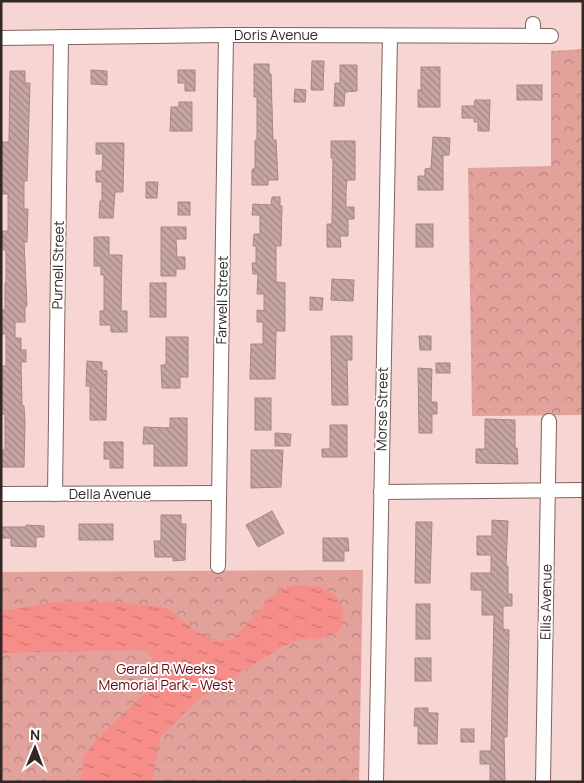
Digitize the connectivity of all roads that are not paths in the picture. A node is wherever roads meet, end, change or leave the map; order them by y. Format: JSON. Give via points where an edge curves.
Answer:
{"nodes":[{"id":1,"x":226,"y":35,"type":"junction"},
{"id":2,"x":390,"y":36,"type":"junction"},
{"id":3,"x":551,"y":36,"type":"dead end"},
{"id":4,"x":61,"y":37,"type":"junction"},
{"id":5,"x":1,"y":38,"type":"edge"},
{"id":6,"x":549,"y":421,"type":"dead end"},
{"id":7,"x":548,"y":490,"type":"junction"},
{"id":8,"x":583,"y":490,"type":"edge"},
{"id":9,"x":381,"y":492,"type":"junction"},
{"id":10,"x":219,"y":493,"type":"junction"},
{"id":11,"x":1,"y":494,"type":"edge"},
{"id":12,"x":55,"y":494,"type":"junction"},
{"id":13,"x":218,"y":566,"type":"dead end"},
{"id":14,"x":376,"y":782,"type":"edge"},
{"id":15,"x":543,"y":782,"type":"edge"}],
"edges":[{"from":1,"to":2,"type":"street","name":"Doris Avenue"},
{"from":1,"to":4,"type":"street","name":"Doris Avenue"},
{"from":1,"to":10,"type":"street","name":"Farwell Street"},
{"from":2,"to":3,"type":"street","name":"Doris Avenue","via":[[533,30]]},
{"from":2,"to":9,"type":"street","name":"Morse Street"},
{"from":4,"to":5,"type":"street","name":"Doris Avenue"},
{"from":4,"to":12,"type":"street","name":"Purnell Street"},
{"from":6,"to":7,"type":"street","name":"Ellis Avenue"},
{"from":7,"to":8,"type":"street"},
{"from":7,"to":9,"type":"street"},
{"from":7,"to":15,"type":"street","name":"Ellis Avenue"},
{"from":9,"to":14,"type":"street","name":"Morse Street"},
{"from":10,"to":12,"type":"street","name":"Della Avenue"},
{"from":10,"to":13,"type":"street","name":"Farwell Street"},
{"from":11,"to":12,"type":"street","name":"Della Avenue"}]}
